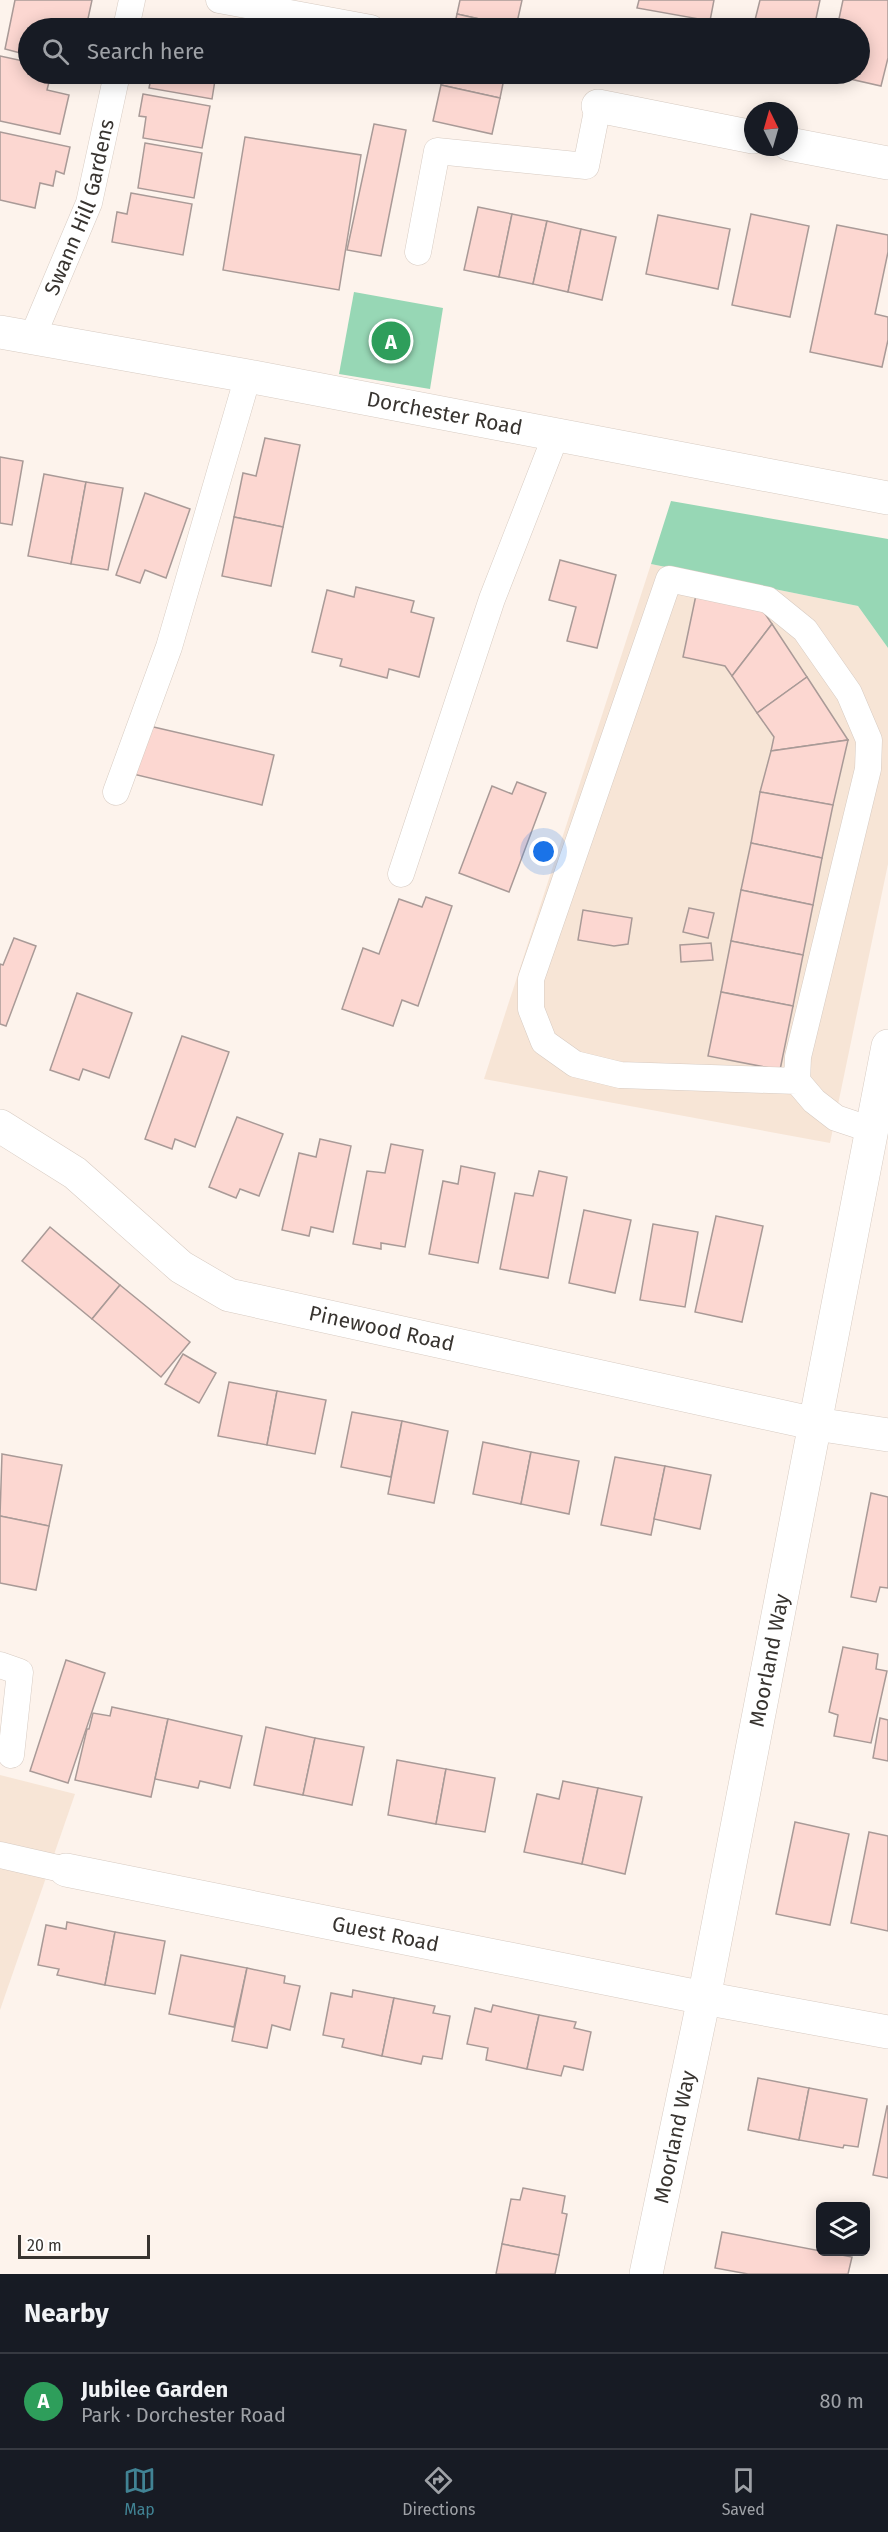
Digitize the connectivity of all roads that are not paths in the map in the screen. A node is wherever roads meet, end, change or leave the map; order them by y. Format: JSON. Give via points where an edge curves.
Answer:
{"nodes":[{"id":1,"x":132,"y":0,"type":"edge"},
{"id":2,"x":219,"y":0,"type":"edge"},
{"id":3,"x":128,"y":18,"type":"edge"},
{"id":4,"x":317,"y":18,"type":"edge"},
{"id":5,"x":115,"y":84,"type":"edge"},
{"id":6,"x":598,"y":106,"type":"joint"},
{"id":7,"x":744,"y":135,"type":"edge"},
{"id":8,"x":798,"y":146,"type":"edge"},
{"id":9,"x":888,"y":163,"type":"edge"},
{"id":10,"x":418,"y":252,"type":"dead end"},
{"id":11,"x":0,"y":332,"type":"edge"},
{"id":12,"x":32,"y":338,"type":"junction"},
{"id":13,"x":248,"y":376,"type":"junction"},
{"id":14,"x":556,"y":435,"type":"junction"},
{"id":15,"x":888,"y":498,"type":"edge"},
{"id":16,"x":878,"y":771,"type":"edge"},
{"id":17,"x":116,"y":792,"type":"dead end"},
{"id":18,"x":401,"y":874,"type":"dead end"},
{"id":19,"x":888,"y":1046,"type":"edge"},
{"id":20,"x":797,"y":1081,"type":"junction"},
{"id":21,"x":0,"y":1126,"type":"edge"},
{"id":22,"x":872,"y":1130,"type":"junction"},
{"id":23,"x":816,"y":1424,"type":"junction"},
{"id":24,"x":888,"y":1435,"type":"edge"},
{"id":25,"x":0,"y":1665,"type":"edge"},
{"id":26,"x":11,"y":1755,"type":"dead end"},
{"id":27,"x":0,"y":1855,"type":"edge"},
{"id":28,"x":66,"y":1870,"type":"joint"},
{"id":29,"x":704,"y":1998,"type":"junction"},
{"id":30,"x":888,"y":2032,"type":"edge"},
{"id":31,"x":651,"y":2273,"type":"edge"}],
"edges":[{"from":1,"to":3,"type":"lane"},
{"from":2,"to":4,"type":"lane"},
{"from":5,"to":12,"type":"lane","name":"Swann Hill Gardens","via":[[89,203]]},
{"from":6,"to":7,"type":"street"},
{"from":6,"to":10,"type":"lane","via":[[586,166],[437,151]]},
{"from":8,"to":9,"type":"street"},
{"from":11,"to":12,"type":"street","name":"Dorchester Road"},
{"from":12,"to":13,"type":"street","name":"Dorchester Road"},
{"from":13,"to":14,"type":"street","name":"Dorchester Road"},
{"from":13,"to":17,"type":"lane","via":[[169,647]]},
{"from":14,"to":15,"type":"street","name":"Dorchester Road"},
{"from":14,"to":18,"type":"lane","via":[[492,599]]},
{"from":16,"to":20,"type":"lane","via":[[798,1057]]},
{"from":16,"to":20,"type":"lane","via":[[849,693],[805,630],[768,600],[669,579],[531,979],[531,1009],[544,1042],[574,1064],[620,1076]]},
{"from":19,"to":22,"type":"street","name":"Moorland Way"},
{"from":20,"to":22,"type":"lane","via":[[836,1118]]},
{"from":21,"to":23,"type":"street","name":"Pinewood Road","via":[[75,1173],[181,1267],[229,1295]]},
{"from":22,"to":23,"type":"street","name":"Moorland Way"},
{"from":23,"to":24,"type":"street","name":"Pinewood Road"},
{"from":23,"to":29,"type":"street","name":"Moorland Way"},
{"from":25,"to":26,"type":"lane","via":[[20,1672]]},
{"from":27,"to":28,"type":"lane"},
{"from":28,"to":29,"type":"street","name":"Guest Road"},
{"from":29,"to":30,"type":"street","name":"Guest Road"},
{"from":29,"to":31,"type":"street","name":"Moorland Way"}]}
